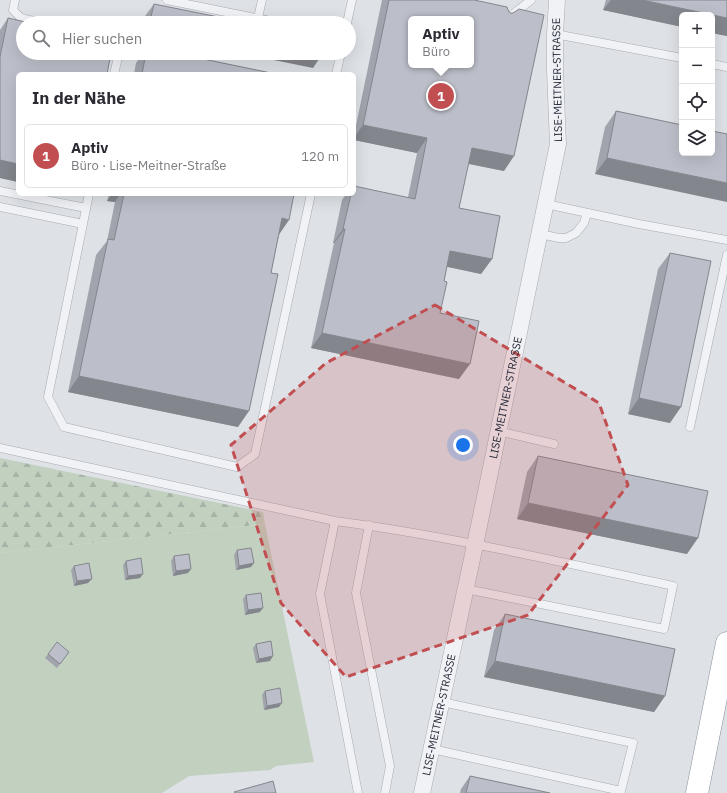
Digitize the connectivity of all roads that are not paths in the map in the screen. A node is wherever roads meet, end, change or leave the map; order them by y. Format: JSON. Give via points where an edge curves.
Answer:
{"nodes":[{"id":1,"x":15,"y":0,"type":"edge"},
{"id":2,"x":168,"y":0,"type":"edge"},
{"id":3,"x":262,"y":0,"type":"edge"},
{"id":4,"x":352,"y":0,"type":"edge"},
{"id":5,"x":531,"y":0,"type":"edge"},
{"id":6,"x":557,"y":0,"type":"edge"},
{"id":7,"x":19,"y":16,"type":"edge"},
{"id":8,"x":248,"y":16,"type":"edge"},
{"id":9,"x":258,"y":16,"type":"edge"},
{"id":10,"x":349,"y":16,"type":"edge"},
{"id":11,"x":508,"y":18,"type":"edge"},
{"id":12,"x":555,"y":34,"type":"junction"},
{"id":13,"x":679,"y":57,"type":"edge"},
{"id":14,"x":117,"y":60,"type":"edge"},
{"id":15,"x":339,"y":60,"type":"edge"},
{"id":16,"x":715,"y":65,"type":"edge"},
{"id":17,"x":727,"y":67,"type":"edge"},
{"id":18,"x":114,"y":72,"type":"edge"},
{"id":19,"x":336,"y":72,"type":"edge"},
{"id":20,"x":0,"y":191,"type":"edge"},
{"id":21,"x":16,"y":194,"type":"edge"},
{"id":22,"x":25,"y":196,"type":"edge"},
{"id":23,"x":89,"y":196,"type":"edge"},
{"id":24,"x":311,"y":196,"type":"edge"},
{"id":25,"x":546,"y":204,"type":"junction"},
{"id":26,"x":0,"y":207,"type":"edge"},
{"id":27,"x":86,"y":208,"type":"junction"},
{"id":28,"x":587,"y":213,"type":"junction"},
{"id":29,"x":83,"y":224,"type":"junction"},
{"id":30,"x":540,"y":234,"type":"junction"},
{"id":31,"x":727,"y":240,"type":"edge"},
{"id":32,"x":727,"y":256,"type":"edge"},
{"id":33,"x":690,"y":426,"type":"dead end"},
{"id":34,"x":498,"y":431,"type":"junction"},
{"id":35,"x":554,"y":444,"type":"dead end"},
{"id":36,"x":0,"y":448,"type":"edge"},
{"id":37,"x":335,"y":520,"type":"junction"},
{"id":38,"x":370,"y":525,"type":"junction"},
{"id":39,"x":475,"y":544,"type":"junction"},
{"id":40,"x":466,"y":589,"type":"junction"},
{"id":41,"x":727,"y":643,"type":"edge"},
{"id":42,"x":442,"y":702,"type":"junction"},
{"id":43,"x":432,"y":749,"type":"junction"},
{"id":44,"x":358,"y":793,"type":"edge"},
{"id":45,"x":385,"y":793,"type":"edge"},
{"id":46,"x":422,"y":793,"type":"edge"},
{"id":47,"x":698,"y":793,"type":"edge"}],
"edges":[{"from":1,"to":7,"type":"lane","via":[[13,10]]},
{"from":2,"to":8,"type":"lane"},
{"from":3,"to":9,"type":"lane"},
{"from":4,"to":10,"type":"lane"},
{"from":5,"to":11,"type":"lane"},
{"from":6,"to":12,"type":"street","name":"LISE-MEITNER-STRASSE"},
{"from":12,"to":13,"type":"lane"},
{"from":12,"to":25,"type":"street","name":"LISE-MEITNER-STRASSE","via":[[558,144]]},
{"from":14,"to":18,"type":"lane"},
{"from":15,"to":19,"type":"lane"},
{"from":16,"to":17,"type":"lane"},
{"from":20,"to":21,"type":"lane"},
{"from":22,"to":27,"type":"lane"},
{"from":23,"to":27,"type":"lane"},
{"from":24,"to":29,"type":"lane","via":[[255,454],[237,467],[64,427],[48,397]]},
{"from":25,"to":28,"type":"lane"},
{"from":25,"to":30,"type":"street","name":"LISE-MEITNER-STRASSE"},
{"from":26,"to":29,"type":"lane"},
{"from":27,"to":29,"type":"lane"},
{"from":28,"to":30,"type":"lane","via":[[584,223],[566,238]]},
{"from":28,"to":31,"type":"lane"},
{"from":30,"to":34,"type":"street","name":"LISE-MEITNER-STRASSE"},
{"from":32,"to":33,"type":"lane"},
{"from":34,"to":35,"type":"lane"},
{"from":34,"to":39,"type":"street","name":"LISE-MEITNER-STRASSE"},
{"from":36,"to":37,"type":"lane"},
{"from":37,"to":38,"type":"lane"},
{"from":37,"to":44,"type":"lane","via":[[320,594]]},
{"from":38,"to":39,"type":"lane"},
{"from":38,"to":45,"type":"lane","via":[[356,593],[390,766]]},
{"from":39,"to":40,"type":"street","name":"LISE-MEITNER-STRASSE"},
{"from":39,"to":40,"type":"lane","via":[[673,586],[664,629]]},
{"from":40,"to":42,"type":"street","name":"LISE-MEITNER-STRASSE"},
{"from":41,"to":47,"type":"highway"},
{"from":42,"to":43,"type":"street","name":"LISE-MEITNER-STRASSE"},
{"from":42,"to":43,"type":"lane","via":[[633,743],[621,791]]},
{"from":43,"to":46,"type":"street","name":"LISE-MEITNER-STRASSE"}]}
